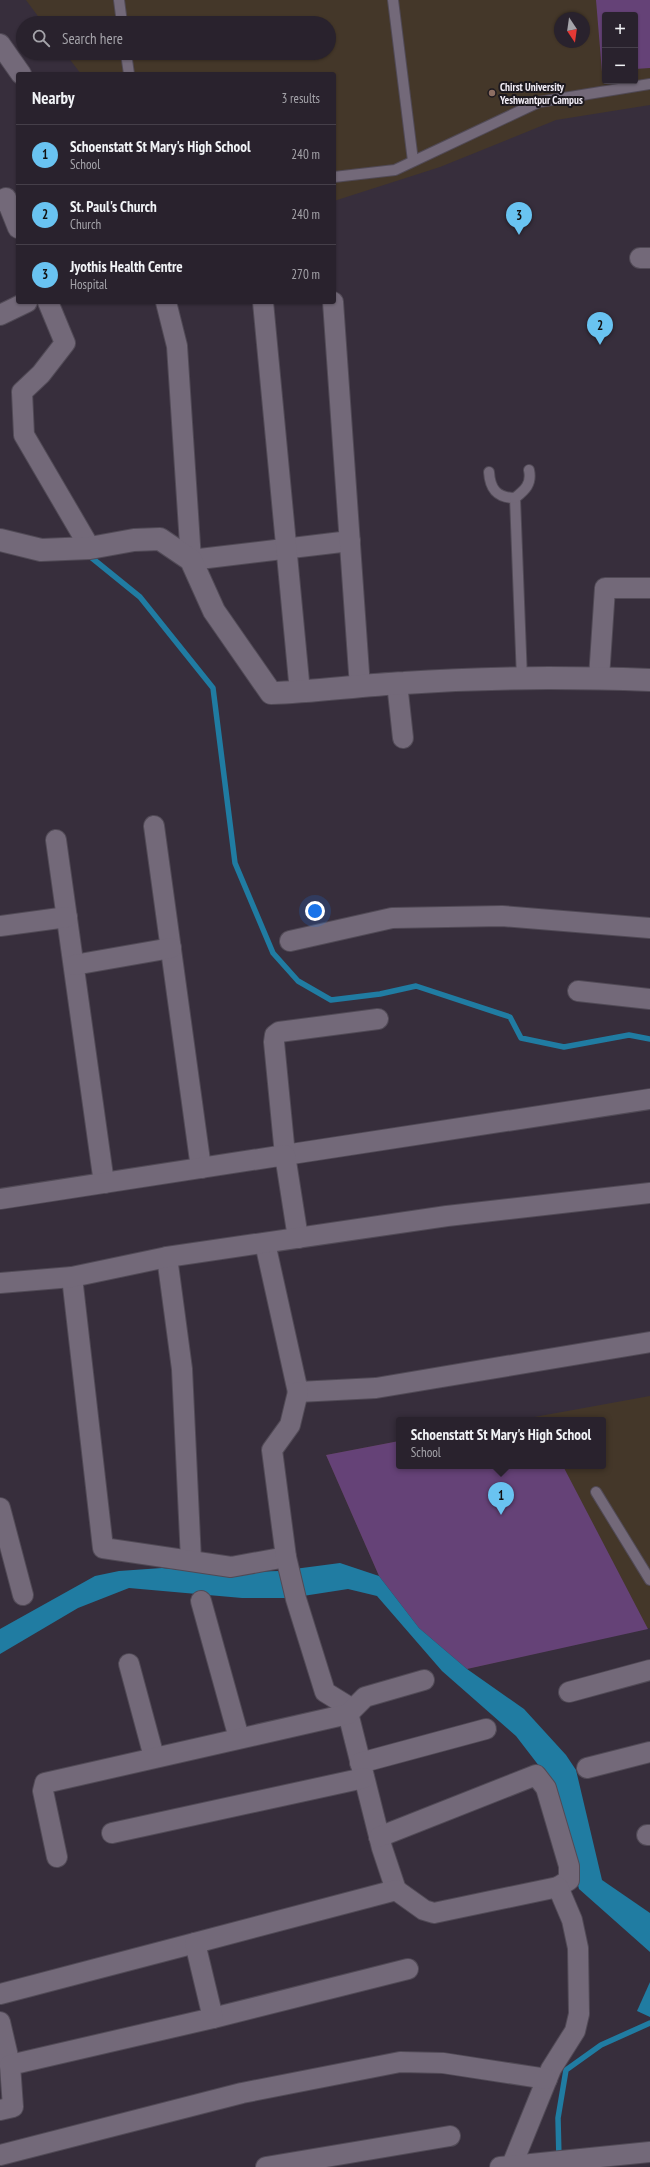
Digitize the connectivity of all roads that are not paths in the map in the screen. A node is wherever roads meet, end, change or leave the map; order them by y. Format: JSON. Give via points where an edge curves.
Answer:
{"nodes":[{"id":1,"x":119,"y":0,"type":"edge"},
{"id":2,"x":393,"y":0,"type":"edge"},
{"id":3,"x":121,"y":16,"type":"edge"},
{"id":4,"x":0,"y":44,"type":"edge"},
{"id":5,"x":127,"y":60,"type":"edge"},
{"id":6,"x":20,"y":72,"type":"edge"},
{"id":7,"x":129,"y":72,"type":"edge"},
{"id":8,"x":650,"y":84,"type":"edge"},
{"id":9,"x":413,"y":161,"type":"junction"},
{"id":10,"x":336,"y":177,"type":"edge"},
{"id":11,"x":0,"y":201,"type":"edge"},
{"id":12,"x":16,"y":223,"type":"edge"},
{"id":13,"x":23,"y":304,"type":"edge"},
{"id":14,"x":49,"y":304,"type":"edge"},
{"id":15,"x":166,"y":304,"type":"edge"},
{"id":16,"x":263,"y":304,"type":"edge"},
{"id":17,"x":333,"y":304,"type":"edge"},
{"id":18,"x":0,"y":315,"type":"edge"},
{"id":19,"x":529,"y":470,"type":"dead end"},
{"id":20,"x":489,"y":472,"type":"dead end"},
{"id":21,"x":515,"y":498,"type":"junction"},
{"id":22,"x":0,"y":540,"type":"edge"},
{"id":23,"x":350,"y":541,"type":"junction"},
{"id":24,"x":90,"y":548,"type":"junction"},
{"id":25,"x":287,"y":548,"type":"junction"},
{"id":26,"x":191,"y":560,"type":"junction"},
{"id":27,"x":650,"y":588,"type":"edge"},
{"id":28,"x":522,"y":678,"type":"junction"},
{"id":29,"x":599,"y":678,"type":"junction"},
{"id":30,"x":650,"y":680,"type":"edge"},
{"id":31,"x":397,"y":683,"type":"junction"},
{"id":32,"x":360,"y":687,"type":"junction"},
{"id":33,"x":300,"y":692,"type":"junction"},
{"id":34,"x":403,"y":738,"type":"dead end"},
{"id":35,"x":154,"y":826,"type":"dead end"},
{"id":36,"x":56,"y":840,"type":"dead end"},
{"id":37,"x":67,"y":917,"type":"junction"},
{"id":38,"x":0,"y":926,"type":"edge"},
{"id":39,"x":650,"y":928,"type":"edge"},
{"id":40,"x":290,"y":940,"type":"dead end"},
{"id":41,"x":171,"y":948,"type":"junction"},
{"id":42,"x":74,"y":965,"type":"junction"},
{"id":43,"x":578,"y":991,"type":"dead end"},
{"id":44,"x":650,"y":999,"type":"edge"},
{"id":45,"x":378,"y":1019,"type":"dead end"},
{"id":46,"x":650,"y":1099,"type":"edge"},
{"id":47,"x":285,"y":1155,"type":"junction"},
{"id":48,"x":201,"y":1168,"type":"junction"},
{"id":49,"x":104,"y":1183,"type":"junction"},
{"id":50,"x":650,"y":1193,"type":"edge"},
{"id":51,"x":0,"y":1198,"type":"edge"},
{"id":52,"x":298,"y":1238,"type":"junction"},
{"id":53,"x":265,"y":1243,"type":"junction"},
{"id":54,"x":168,"y":1257,"type":"junction"},
{"id":55,"x":72,"y":1277,"type":"junction"},
{"id":56,"x":0,"y":1283,"type":"edge"},
{"id":57,"x":650,"y":1342,"type":"edge"},
{"id":58,"x":298,"y":1392,"type":"junction"},
{"id":59,"x":596,"y":1492,"type":"dead end"},
{"id":60,"x":0,"y":1508,"type":"edge"},
{"id":61,"x":191,"y":1560,"type":"junction"},
{"id":62,"x":289,"y":1571,"type":"junction"},
{"id":63,"x":650,"y":1580,"type":"edge"},
{"id":64,"x":23,"y":1595,"type":"dead end"},
{"id":65,"x":201,"y":1601,"type":"dead end"},
{"id":66,"x":129,"y":1664,"type":"dead end"},
{"id":67,"x":650,"y":1670,"type":"edge"},
{"id":68,"x":424,"y":1680,"type":"dead end"},
{"id":69,"x":569,"y":1692,"type":"dead end"},
{"id":70,"x":348,"y":1714,"type":"junction"},
{"id":71,"x":486,"y":1729,"type":"dead end"},
{"id":72,"x":239,"y":1738,"type":"junction"},
{"id":73,"x":650,"y":1752,"type":"edge"},
{"id":74,"x":154,"y":1757,"type":"junction"},
{"id":75,"x":587,"y":1768,"type":"dead end"},
{"id":76,"x":362,"y":1771,"type":"junction"},
{"id":77,"x":112,"y":1833,"type":"dead end"},
{"id":78,"x":379,"y":1837,"type":"junction"},
{"id":79,"x":57,"y":1857,"type":"dead end"},
{"id":80,"x":558,"y":1887,"type":"junction"},
{"id":81,"x":396,"y":1890,"type":"junction"},
{"id":82,"x":195,"y":1943,"type":"junction"},
{"id":83,"x":408,"y":1969,"type":"dead end"},
{"id":84,"x":0,"y":1994,"type":"edge"},
{"id":85,"x":213,"y":2018,"type":"junction"},
{"id":86,"x":0,"y":2025,"type":"edge"},
{"id":87,"x":10,"y":2065,"type":"junction"},
{"id":88,"x":547,"y":2079,"type":"junction"},
{"id":89,"x":0,"y":2110,"type":"edge"},
{"id":90,"x":450,"y":2136,"type":"dead end"},
{"id":91,"x":650,"y":2147,"type":"edge"},
{"id":92,"x":650,"y":2152,"type":"edge"},
{"id":93,"x":0,"y":2155,"type":"edge"},
{"id":94,"x":505,"y":2166,"type":"edge"},
{"id":95,"x":266,"y":2167,"type":"edge"},
{"id":96,"x":649,"y":2167,"type":"edge"}],
"edges":[{"from":1,"to":3,"type":"lane"},
{"from":2,"to":9,"type":"lane"},
{"from":4,"to":6,"type":"street"},
{"from":5,"to":7,"type":"lane"},
{"from":8,"to":9,"type":"lane","via":[[539,102]]},
{"from":9,"to":10,"type":"lane","via":[[395,170]]},
{"from":11,"to":12,"type":"street","via":[[6,198]]},
{"from":13,"to":18,"type":"street"},
{"from":14,"to":24,"type":"street","via":[[65,344],[41,374],[22,392],[24,435]]},
{"from":15,"to":26,"type":"street","via":[[177,346]]},
{"from":16,"to":25,"type":"street"},
{"from":17,"to":23,"type":"street"},
{"from":19,"to":21,"type":"lane","via":[[529,484]]},
{"from":20,"to":21,"type":"lane","via":[[490,481],[496,492],[504,498]]},
{"from":21,"to":28,"type":"lane"},
{"from":22,"to":24,"type":"street","via":[[41,550]]},
{"from":23,"to":25,"type":"street"},
{"from":23,"to":32,"type":"street"},
{"from":24,"to":26,"type":"street","via":[[134,540],[160,539]]},
{"from":25,"to":26,"type":"street"},
{"from":25,"to":33,"type":"street"},
{"from":26,"to":33,"type":"street","via":[[214,611],[270,692]]},
{"from":27,"to":29,"type":"street","via":[[605,588]]},
{"from":28,"to":29,"type":"street"},
{"from":28,"to":31,"type":"street"},
{"from":29,"to":30,"type":"street"},
{"from":31,"to":32,"type":"street"},
{"from":31,"to":34,"type":"street"},
{"from":32,"to":33,"type":"street"},
{"from":35,"to":41,"type":"street"},
{"from":36,"to":37,"type":"street"},
{"from":37,"to":38,"type":"street"},
{"from":37,"to":42,"type":"street"},
{"from":39,"to":40,"type":"street","via":[[502,916],[392,918]]},
{"from":41,"to":42,"type":"street"},
{"from":41,"to":48,"type":"street"},
{"from":42,"to":49,"type":"street"},
{"from":43,"to":44,"type":"street"},
{"from":45,"to":47,"type":"street","via":[[279,1032],[275,1035]]},
{"from":46,"to":47,"type":"street"},
{"from":47,"to":48,"type":"street"},
{"from":47,"to":52,"type":"street"},
{"from":48,"to":49,"type":"street"},
{"from":49,"to":51,"type":"street"},
{"from":50,"to":52,"type":"street","via":[[447,1216]]},
{"from":52,"to":53,"type":"street"},
{"from":53,"to":54,"type":"street"},
{"from":53,"to":58,"type":"street"},
{"from":54,"to":55,"type":"street"},
{"from":54,"to":61,"type":"street","via":[[182,1369]]},
{"from":55,"to":56,"type":"street"},
{"from":55,"to":61,"type":"street","via":[[103,1548]]},
{"from":57,"to":58,"type":"street","via":[[376,1388]]},
{"from":58,"to":62,"type":"street","via":[[290,1425],[272,1450]]},
{"from":59,"to":63,"type":"lane"},
{"from":60,"to":64,"type":"street"},
{"from":61,"to":62,"type":"street","via":[[231,1567]]},
{"from":62,"to":70,"type":"street","via":[[325,1692],[346,1705]]},
{"from":65,"to":72,"type":"street"},
{"from":66,"to":74,"type":"street"},
{"from":67,"to":69,"type":"street"},
{"from":68,"to":70,"type":"street","via":[[365,1697]]},
{"from":70,"to":72,"type":"street"},
{"from":70,"to":76,"type":"street"},
{"from":71,"to":76,"type":"street"},
{"from":72,"to":74,"type":"street"},
{"from":73,"to":75,"type":"street"},
{"from":74,"to":79,"type":"street","via":[[44,1783],[43,1791]]},
{"from":76,"to":77,"type":"street"},
{"from":76,"to":78,"type":"street"},
{"from":78,"to":80,"type":"street","via":[[536,1775],[546,1788],[569,1866],[569,1880]]},
{"from":78,"to":81,"type":"street"},
{"from":80,"to":81,"type":"street","via":[[434,1913],[424,1910]]},
{"from":80,"to":88,"type":"street","via":[[572,1920],[578,1948],[579,2014],[575,2031]]},
{"from":81,"to":82,"type":"street"},
{"from":82,"to":84,"type":"street"},
{"from":82,"to":85,"type":"street"},
{"from":83,"to":85,"type":"street"},
{"from":85,"to":87,"type":"street"},
{"from":86,"to":87,"type":"street"},
{"from":87,"to":89,"type":"street","via":[[13,2107]]},
{"from":88,"to":93,"type":"street","via":[[443,2062],[400,2062],[242,2093]]},
{"from":88,"to":94,"type":"street"},
{"from":90,"to":95,"type":"street"},
{"from":91,"to":92,"type":"street"},
{"from":92,"to":94,"type":"street"},
{"from":92,"to":96,"type":"street"}]}
